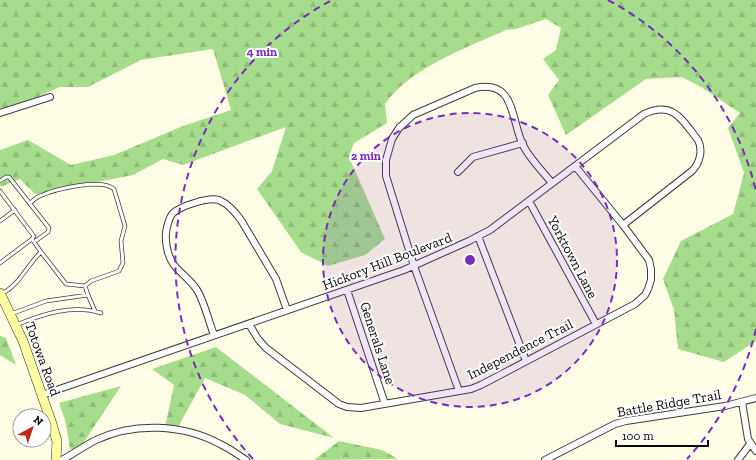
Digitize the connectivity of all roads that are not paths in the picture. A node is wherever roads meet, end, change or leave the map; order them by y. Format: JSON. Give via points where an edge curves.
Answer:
{"nodes":[{"id":1,"x":50,"y":96,"type":"dead end"},
{"id":2,"x":0,"y":113,"type":"edge"},
{"id":3,"x":523,"y":143,"type":"junction"},
{"id":4,"x":575,"y":166,"type":"junction"},
{"id":5,"x":458,"y":172,"type":"dead end"},
{"id":6,"x":0,"y":181,"type":"edge"},
{"id":7,"x":552,"y":183,"type":"junction"},
{"id":8,"x":0,"y":191,"type":"edge"},
{"id":9,"x":529,"y":201,"type":"junction"},
{"id":10,"x":30,"y":203,"type":"junction"},
{"id":11,"x":14,"y":210,"type":"junction"},
{"id":12,"x":0,"y":221,"type":"edge"},
{"id":13,"x":623,"y":224,"type":"junction"},
{"id":14,"x":478,"y":236,"type":"junction"},
{"id":15,"x":33,"y":241,"type":"junction"},
{"id":16,"x":42,"y":252,"type":"junction"},
{"id":17,"x":0,"y":263,"type":"edge"},
{"id":18,"x":414,"y":266,"type":"junction"},
{"id":19,"x":85,"y":286,"type":"junction"},
{"id":20,"x":347,"y":290,"type":"junction"},
{"id":21,"x":0,"y":293,"type":"edge"},
{"id":22,"x":88,"y":295,"type":"junction"},
{"id":23,"x":287,"y":310,"type":"junction"},
{"id":24,"x":95,"y":311,"type":"junction"},
{"id":25,"x":101,"y":313,"type":"dead end"},
{"id":26,"x":11,"y":314,"type":"junction"},
{"id":27,"x":249,"y":324,"type":"junction"},
{"id":28,"x":596,"y":324,"type":"junction"},
{"id":29,"x":16,"y":325,"type":"junction"},
{"id":30,"x":214,"y":336,"type":"junction"},
{"id":31,"x":526,"y":361,"type":"junction"},
{"id":32,"x":459,"y":391,"type":"junction"},
{"id":33,"x":42,"y":395,"type":"junction"},
{"id":34,"x":756,"y":398,"type":"edge"},
{"id":35,"x":742,"y":402,"type":"junction"},
{"id":36,"x":385,"y":404,"type":"junction"},
{"id":37,"x":750,"y":444,"type":"junction"},
{"id":38,"x":756,"y":451,"type":"edge"},
{"id":39,"x":56,"y":460,"type":"edge"},
{"id":40,"x":62,"y":460,"type":"edge"},
{"id":41,"x":246,"y":460,"type":"edge"},
{"id":42,"x":545,"y":460,"type":"edge"},
{"id":43,"x":738,"y":460,"type":"edge"}],
"edges":[{"from":1,"to":2,"type":"street"},
{"from":3,"to":5,"type":"street","via":[[473,157]]},
{"from":3,"to":7,"type":"street"},
{"from":3,"to":18,"type":"street","via":[[507,97],[493,87],[486,86],[475,88],[413,115],[399,128],[390,144],[385,169]]},
{"from":4,"to":7,"type":"street","name":"Hickory Hill Boulevard"},
{"from":4,"to":13,"type":"street","name":"Independence Trail"},
{"from":4,"to":13,"type":"street","name":"Hickory Hill Boulevard","via":[[644,114],[658,108],[678,114],[700,144],[700,156],[696,167]]},
{"from":6,"to":10,"type":"lane","via":[[9,177]]},
{"from":7,"to":9,"type":"street","name":"Hickory Hill Boulevard"},
{"from":8,"to":11,"type":"lane"},
{"from":9,"to":14,"type":"street","name":"Hickory Hill Boulevard"},
{"from":9,"to":28,"type":"street","name":"Yorktown Lane"},
{"from":10,"to":15,"type":"lane","via":[[49,228],[48,232]]},
{"from":10,"to":19,"type":"lane","via":[[40,196],[74,187],[102,184],[114,189],[125,226],[121,239],[122,266],[119,271],[91,281]]},
{"from":11,"to":12,"type":"lane"},
{"from":11,"to":15,"type":"lane","via":[[34,236]]},
{"from":13,"to":28,"type":"street","name":"Independence Trail","via":[[649,260],[651,280],[645,295],[635,304]]},
{"from":14,"to":18,"type":"street","name":"Hickory Hill Boulevard"},
{"from":14,"to":31,"type":"street"},
{"from":15,"to":16,"type":"lane"},
{"from":15,"to":17,"type":"lane"},
{"from":16,"to":19,"type":"lane","via":[[66,284]]},
{"from":16,"to":21,"type":"lane","via":[[33,259],[7,291]]},
{"from":18,"to":20,"type":"street","name":"Hickory Hill Boulevard"},
{"from":18,"to":32,"type":"street"},
{"from":19,"to":22,"type":"lane"},
{"from":20,"to":23,"type":"street","name":"Hickory Hill Boulevard"},
{"from":20,"to":36,"type":"street","name":"Generals Lane"},
{"from":21,"to":26,"type":"main road","name":"Totowa Road"},
{"from":22,"to":24,"type":"lane"},
{"from":22,"to":26,"type":"lane","via":[[46,301]]},
{"from":23,"to":27,"type":"street","name":"Hickory Hill Boulevard"},
{"from":23,"to":30,"type":"street","via":[[276,279],[236,213],[218,200],[182,207],[172,214],[166,227],[167,243],[173,264],[198,291]]},
{"from":24,"to":25,"type":"lane"},
{"from":24,"to":29,"type":"lane","via":[[62,310]]},
{"from":26,"to":29,"type":"main road","name":"Totowa Road"},
{"from":27,"to":30,"type":"street","name":"Hickory Hill Boulevard"},
{"from":27,"to":36,"type":"street","name":"Independence Trail","via":[[266,348],[339,404],[361,408]]},
{"from":28,"to":31,"type":"street","name":"Independence Trail"},
{"from":29,"to":33,"type":"main road","name":"Totowa Road"},
{"from":30,"to":33,"type":"street","name":"Hickory Hill Boulevard"},
{"from":31,"to":32,"type":"street","name":"Independence Trail","via":[[481,385]]},
{"from":32,"to":36,"type":"street","name":"Independence Trail"},
{"from":33,"to":39,"type":"main road","name":"Totowa Road","via":[[57,441]]},
{"from":34,"to":35,"type":"street","name":"Battle Ridge Trail"},
{"from":35,"to":37,"type":"street"},
{"from":35,"to":42,"type":"street","name":"Battle Ridge Trail","via":[[615,424]]},
{"from":37,"to":38,"type":"street"},
{"from":37,"to":43,"type":"street"},
{"from":40,"to":41,"type":"street","via":[[105,437],[126,430],[151,428],[171,429],[201,436]]}]}
